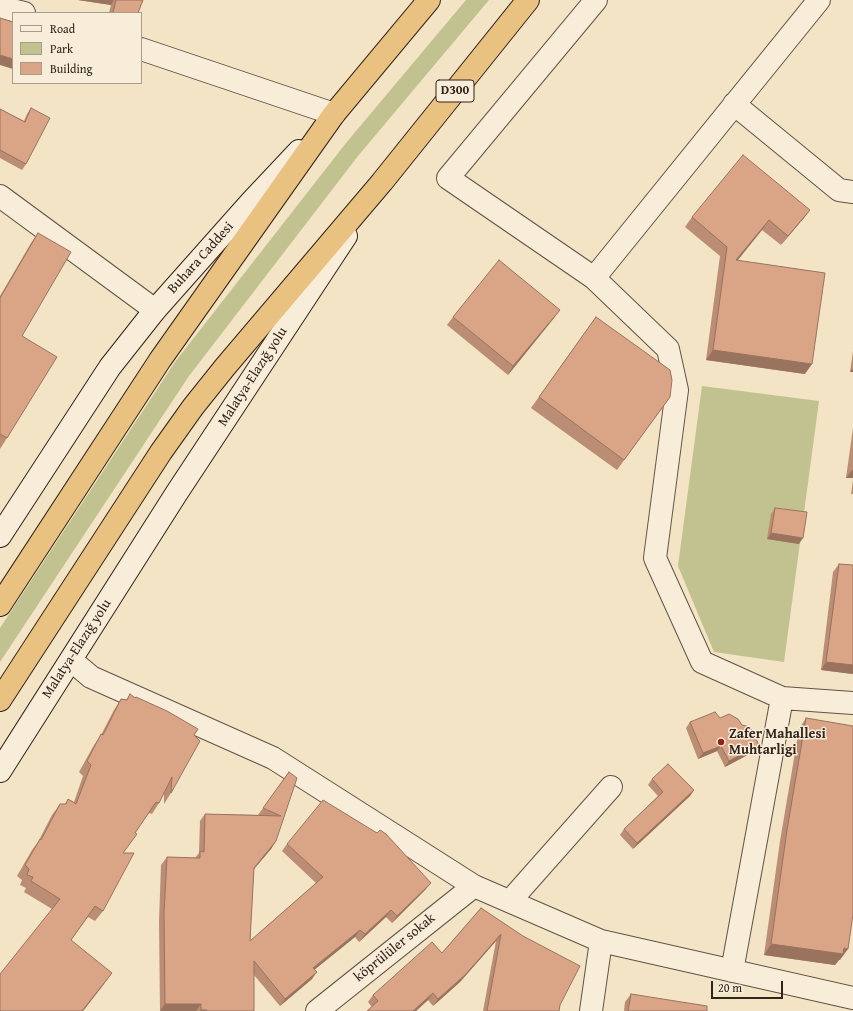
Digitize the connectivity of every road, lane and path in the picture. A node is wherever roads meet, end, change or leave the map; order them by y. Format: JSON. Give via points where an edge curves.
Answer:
{"nodes":[{"id":1,"x":429,"y":0,"type":"edge"},
{"id":2,"x":528,"y":0,"type":"edge"},
{"id":3,"x":596,"y":0,"type":"edge"},
{"id":4,"x":820,"y":0,"type":"edge"},
{"id":5,"x":0,"y":7,"type":"edge"},
{"id":6,"x":20,"y":12,"type":"edge"},
{"id":7,"x":142,"y":49,"type":"edge"},
{"id":8,"x":734,"y":104,"type":"junction"},
{"id":9,"x":334,"y":114,"type":"junction"},
{"id":10,"x":382,"y":182,"type":"junction"},
{"id":11,"x":853,"y":192,"type":"edge"},
{"id":12,"x":0,"y":196,"type":"edge"},
{"id":13,"x":594,"y":278,"type":"junction"},
{"id":14,"x":155,"y":310,"type":"junction"},
{"id":15,"x":0,"y":536,"type":"edge"},
{"id":16,"x":0,"y":605,"type":"edge"},
{"id":17,"x":70,"y":660,"type":"junction"},
{"id":18,"x":782,"y":698,"type":"junction"},
{"id":19,"x":0,"y":700,"type":"edge"},
{"id":20,"x":853,"y":703,"type":"edge"},
{"id":21,"x":0,"y":770,"type":"edge"},
{"id":22,"x":611,"y":787,"type":"dead end"},
{"id":23,"x":474,"y":886,"type":"junction"},
{"id":24,"x":510,"y":901,"type":"junction"},
{"id":25,"x":601,"y":941,"type":"junction"},
{"id":26,"x":732,"y":971,"type":"junction"},
{"id":27,"x":853,"y":998,"type":"edge"},
{"id":28,"x":317,"y":1011,"type":"edge"},
{"id":29,"x":591,"y":1011,"type":"edge"}],
"edges":[{"from":1,"to":9,"type":"highway","name":"Buhara Caddesi"},
{"from":2,"to":10,"type":"highway","name":"Malatya-Elazığ yolu","number":"D300"},
{"from":3,"to":13,"type":"street","via":[[448,178]]},
{"from":4,"to":8,"type":"street"},
{"from":5,"to":6,"type":"street"},
{"from":7,"to":9,"type":"street"},
{"from":8,"to":11,"type":"street","via":[[839,190]]},
{"from":8,"to":13,"type":"street"},
{"from":9,"to":14,"type":"street","name":"Buhara Caddesi"},
{"from":9,"to":16,"type":"highway","via":[[160,360]]},
{"from":10,"to":17,"type":"street","name":"Malatya-Elazığ yolu","number":"D300"},
{"from":10,"to":19,"type":"highway","via":[[193,407]]},
{"from":12,"to":14,"type":"street"},
{"from":13,"to":18,"type":"street","via":[[668,349],[677,390],[655,558],[702,662]]},
{"from":14,"to":15,"type":"street","name":"Buhara Caddesi","via":[[110,367]]},
{"from":17,"to":21,"type":"street","name":"Malatya-Elazığ yolu","number":"D300"},
{"from":17,"to":23,"type":"street","via":[[91,677],[273,758]]},
{"from":18,"to":20,"type":"street"},
{"from":18,"to":26,"type":"street"},
{"from":22,"to":24,"type":"street"},
{"from":23,"to":24,"type":"street"},
{"from":23,"to":28,"type":"street","name":"köprülüler sokak"},
{"from":24,"to":25,"type":"street"},
{"from":25,"to":26,"type":"street"},
{"from":25,"to":29,"type":"street"},
{"from":26,"to":27,"type":"street"}]}
